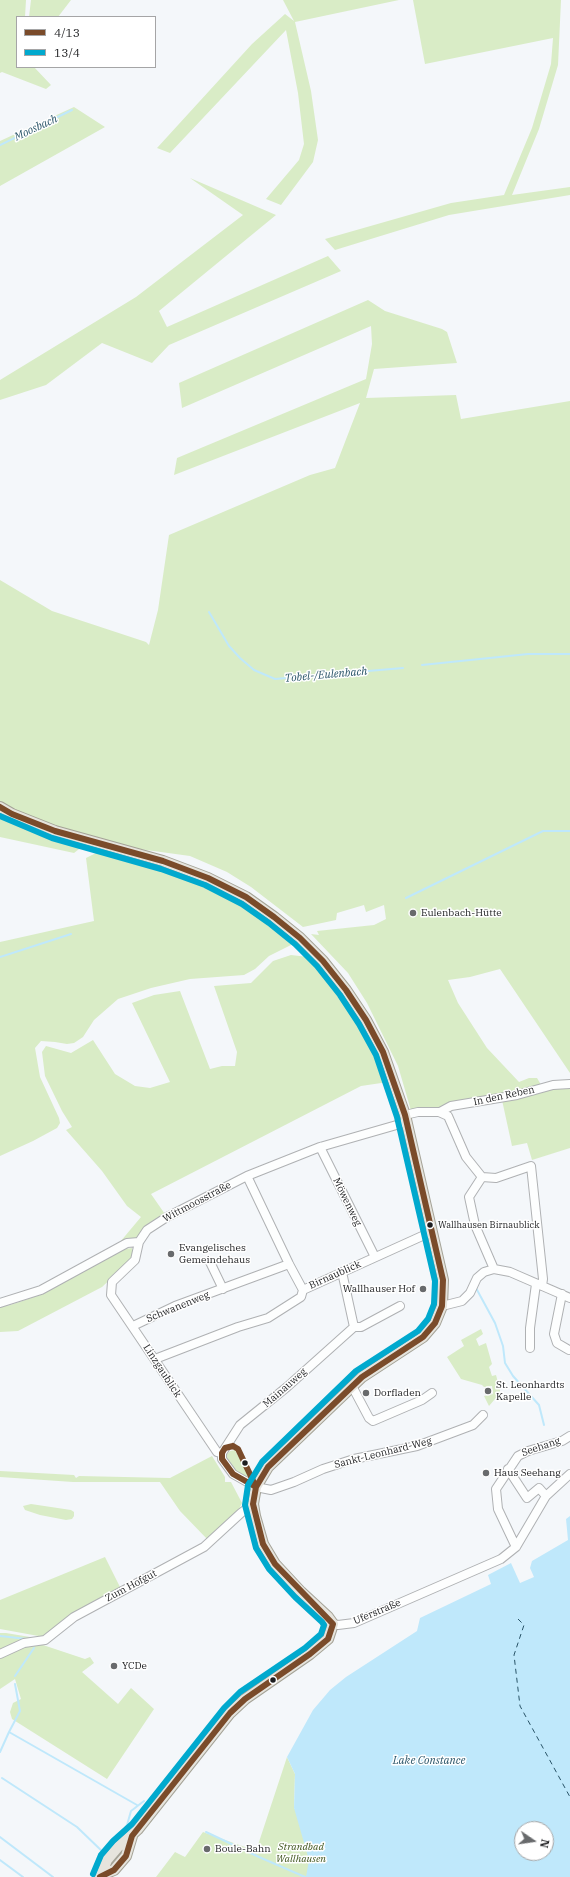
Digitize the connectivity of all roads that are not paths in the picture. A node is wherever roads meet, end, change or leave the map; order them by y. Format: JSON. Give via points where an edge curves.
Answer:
{"nodes":[{"id":1,"x":0,"y":807,"type":"edge"},
{"id":2,"x":570,"y":1084,"type":"edge"},
{"id":3,"x":440,"y":1112,"type":"junction"},
{"id":4,"x":406,"y":1118,"type":"junction"},
{"id":5,"x":320,"y":1147,"type":"junction"},
{"id":6,"x":247,"y":1176,"type":"junction"},
{"id":7,"x":482,"y":1177,"type":"junction"},
{"id":8,"x":431,"y":1232,"type":"junction"},
{"id":9,"x":139,"y":1242,"type":"junction"},
{"id":10,"x":375,"y":1258,"type":"junction"},
{"id":11,"x":210,"y":1262,"type":"dead end"},
{"id":12,"x":289,"y":1264,"type":"junction"},
{"id":13,"x":494,"y":1269,"type":"junction"},
{"id":14,"x":342,"y":1272,"type":"junction"},
{"id":15,"x":539,"y":1285,"type":"junction"},
{"id":16,"x":223,"y":1289,"type":"junction"},
{"id":17,"x":303,"y":1290,"type":"junction"},
{"id":18,"x":562,"y":1294,"type":"junction"},
{"id":19,"x":570,"y":1298,"type":"edge"},
{"id":20,"x":0,"y":1303,"type":"edge"},
{"id":21,"x":400,"y":1306,"type":"dead end"},
{"id":22,"x":442,"y":1306,"type":"junction"},
{"id":23,"x":132,"y":1326,"type":"junction"},
{"id":24,"x":354,"y":1327,"type":"junction"},
{"id":25,"x":530,"y":1348,"type":"dead end"},
{"id":26,"x":570,"y":1350,"type":"edge"},
{"id":27,"x":155,"y":1359,"type":"junction"},
{"id":28,"x":352,"y":1386,"type":"junction"},
{"id":29,"x":432,"y":1393,"type":"dead end"},
{"id":30,"x":483,"y":1415,"type":"dead end"},
{"id":31,"x":570,"y":1436,"type":"edge"},
{"id":32,"x":222,"y":1454,"type":"junction"},
{"id":33,"x":508,"y":1469,"type":"junction"},
{"id":34,"x":570,"y":1474,"type":"edge"},
{"id":35,"x":256,"y":1487,"type":"junction"},
{"id":36,"x":546,"y":1496,"type":"junction"},
{"id":37,"x":253,"y":1504,"type":"junction"},
{"id":38,"x":516,"y":1547,"type":"junction"},
{"id":39,"x":333,"y":1624,"type":"junction"},
{"id":40,"x":0,"y":1654,"type":"edge"},
{"id":41,"x":100,"y":1876,"type":"edge"}],
"edges":[{"from":1,"to":4,"type":"main road","via":[[55,831],[163,861],[208,878],[246,897],[274,917],[323,961],[366,1020],[383,1052]]},
{"from":2,"to":3,"type":"street","name":"In den Reben","via":[[553,1085],[517,1095],[451,1106]]},
{"from":3,"to":4,"type":"street","name":"Wittmoosstraße","via":[[418,1112]]},
{"from":3,"to":7,"type":"street","via":[[448,1116],[466,1157]]},
{"from":4,"to":5,"type":"street","name":"Wittmoosstraße"},
{"from":4,"to":8,"type":"main road"},
{"from":5,"to":6,"type":"street","name":"Wittmoosstraße"},
{"from":5,"to":10,"type":"street","name":"Möwenweg"},
{"from":6,"to":9,"type":"street","name":"Wittmoosstraße","via":[[167,1217],[147,1230]]},
{"from":6,"to":12,"type":"street"},
{"from":7,"to":13,"type":"street","via":[[469,1197],[475,1225]]},
{"from":7,"to":15,"type":"street","via":[[496,1178],[531,1166],[543,1279]]},
{"from":8,"to":10,"type":"street","name":"Birnaublick"},
{"from":8,"to":22,"type":"main road","via":[[443,1280]]},
{"from":9,"to":20,"type":"street","via":[[127,1243],[41,1290]]},
{"from":9,"to":23,"type":"street","name":"Linzgaublick","via":[[135,1260],[112,1282],[111,1295]]},
{"from":10,"to":14,"type":"street","name":"Birnaublick"},
{"from":11,"to":16,"type":"street","name":"Schwanenweg"},
{"from":12,"to":16,"type":"street","name":"Schwanenweg"},
{"from":12,"to":17,"type":"street"},
{"from":13,"to":15,"type":"street","via":[[510,1272]]},
{"from":13,"to":22,"type":"street","via":[[484,1272],[477,1278],[470,1293],[462,1301]]},
{"from":14,"to":17,"type":"street","name":"Birnaublick"},
{"from":14,"to":24,"type":"street"},
{"from":15,"to":18,"type":"street"},
{"from":15,"to":25,"type":"street","via":[[530,1328]]},
{"from":16,"to":23,"type":"street","name":"Schwanenweg","via":[[175,1306]]},
{"from":17,"to":27,"type":"street","name":"Birnaublick","via":[[301,1297],[268,1318]]},
{"from":18,"to":19,"type":"street"},
{"from":18,"to":26,"type":"street","via":[[554,1334],[557,1343]]},
{"from":21,"to":24,"type":"street","name":"Mainauweg","via":[[361,1327]]},
{"from":22,"to":28,"type":"main road","via":[[435,1323],[423,1337]]},
{"from":23,"to":27,"type":"street","name":"Linzgaublick"},
{"from":24,"to":32,"type":"street","name":"Mainauweg","via":[[287,1387],[240,1424]]},
{"from":27,"to":32,"type":"street","name":"Linzgaublick","via":[[216,1452]]},
{"from":28,"to":29,"type":"street","via":[[373,1421],[422,1400]]},
{"from":28,"to":35,"type":"main road","via":[[268,1467]]},
{"from":30,"to":35,"type":"street","name":"Sankt-Leonhard-Weg","via":[[473,1425],[417,1446],[324,1468],[271,1490]]},
{"from":31,"to":33,"type":"street","name":"Seehang","via":[[518,1456]]},
{"from":32,"to":35,"type":"street","name":"Linzgaublick","via":[[222,1459],[233,1474]]},
{"from":33,"to":36,"type":"street","via":[[527,1498],[539,1488]]},
{"from":33,"to":38,"type":"street","name":"Seehang","via":[[496,1489],[498,1509]]},
{"from":34,"to":36,"type":"street","name":"Uferstraße"},
{"from":35,"to":37,"type":"main road"},
{"from":36,"to":38,"type":"street","name":"Uferstraße"},
{"from":37,"to":39,"type":"main road","via":[[263,1544],[275,1564]]},
{"from":37,"to":40,"type":"street","name":"Zum Hofgut","via":[[204,1547],[74,1617],[45,1640],[24,1642]]},
{"from":38,"to":39,"type":"street","name":"Uferstraße","via":[[501,1559],[481,1569],[354,1623]]},
{"from":39,"to":41,"type":"main road","via":[[328,1639],[322,1645],[245,1699],[230,1713],[132,1836],[107,1860]]}]}
